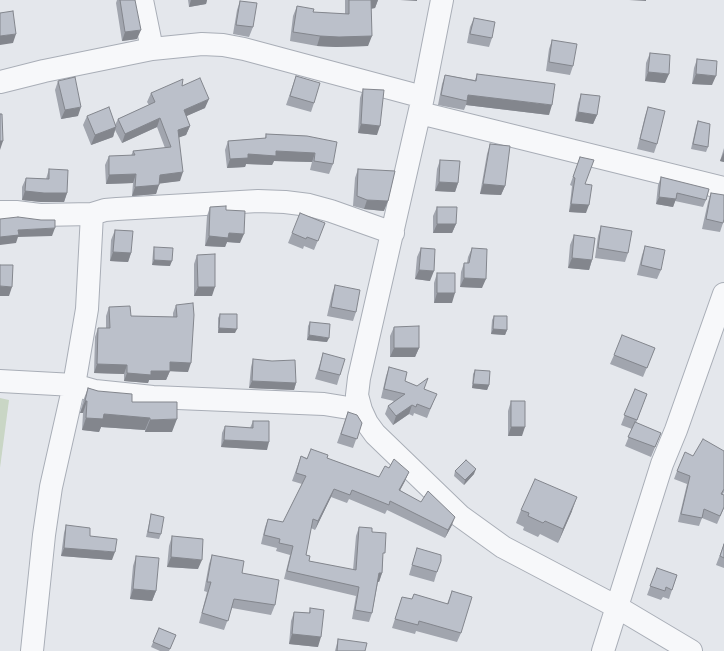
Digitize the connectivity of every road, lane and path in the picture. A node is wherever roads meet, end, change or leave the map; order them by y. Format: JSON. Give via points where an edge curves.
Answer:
{"nodes":[{"id":1,"x":142,"y":0,"type":"edge"},
{"id":2,"x":442,"y":0,"type":"edge"},
{"id":3,"x":152,"y":49,"type":"junction"},
{"id":4,"x":0,"y":82,"type":"edge"},
{"id":5,"x":421,"y":105,"type":"junction"},
{"id":6,"x":724,"y":188,"type":"edge"},
{"id":7,"x":0,"y":212,"type":"edge"},
{"id":8,"x":92,"y":214,"type":"junction"},
{"id":9,"x":393,"y":233,"type":"junction"},
{"id":10,"x":724,"y":294,"type":"edge"},
{"id":11,"x":0,"y":381,"type":"edge"},
{"id":12,"x":74,"y":385,"type":"junction"},
{"id":13,"x":361,"y":410,"type":"junction"},
{"id":14,"x":617,"y":607,"type":"junction"},
{"id":15,"x":32,"y":651,"type":"edge"},
{"id":16,"x":603,"y":651,"type":"edge"},
{"id":17,"x":691,"y":651,"type":"edge"}],
"edges":[{"from":1,"to":3,"type":"street"},
{"from":2,"to":5,"type":"street"},
{"from":3,"to":4,"type":"street"},
{"from":3,"to":5,"type":"street","via":[[202,44],[244,49]]},
{"from":5,"to":6,"type":"street"},
{"from":5,"to":9,"type":"street"},
{"from":7,"to":8,"type":"street","via":[[40,215]]},
{"from":8,"to":9,"type":"street","via":[[105,210],[258,200],[309,205]]},
{"from":8,"to":12,"type":"street","via":[[87,309]]},
{"from":9,"to":13,"type":"street","via":[[359,378],[357,395]]},
{"from":10,"to":14,"type":"street","via":[[662,464]]},
{"from":11,"to":12,"type":"street"},
{"from":12,"to":13,"type":"street","via":[[95,391],[153,397],[324,404]]},
{"from":12,"to":15,"type":"street","via":[[51,487]]},
{"from":13,"to":14,"type":"street","via":[[375,434],[460,516],[502,547]]},
{"from":14,"to":16,"type":"street"},
{"from":14,"to":17,"type":"street"}]}
